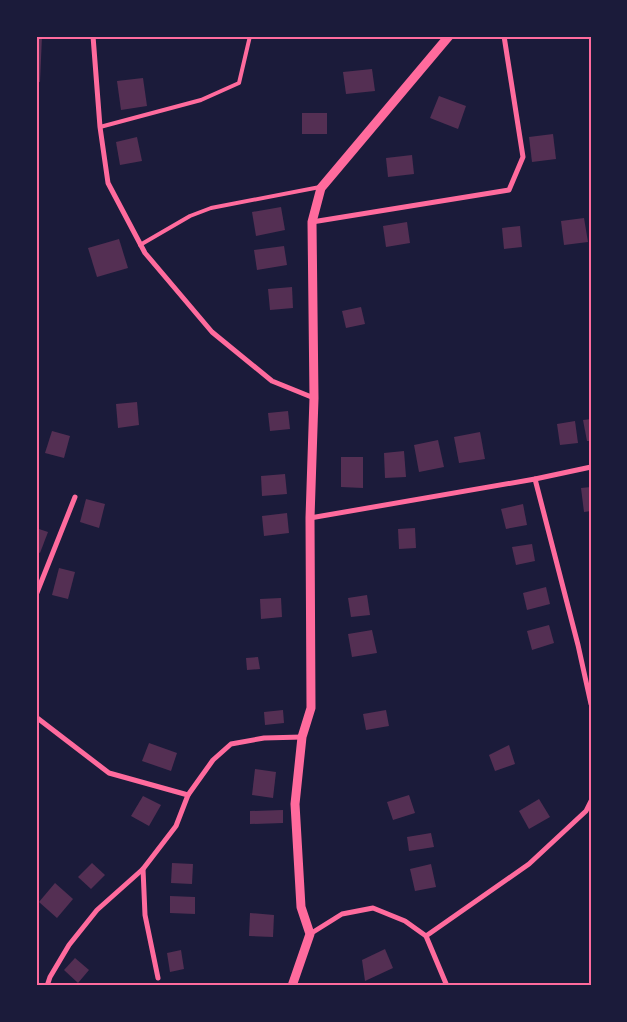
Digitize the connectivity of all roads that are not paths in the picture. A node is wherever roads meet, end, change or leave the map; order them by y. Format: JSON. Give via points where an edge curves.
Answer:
{"nodes":[{"id":1,"x":93,"y":36,"type":"edge"},
{"id":2,"x":250,"y":36,"type":"edge"},
{"id":3,"x":448,"y":36,"type":"edge"},
{"id":4,"x":504,"y":36,"type":"edge"},
{"id":5,"x":100,"y":128,"type":"junction"},
{"id":6,"x":322,"y":186,"type":"junction"},
{"id":7,"x":312,"y":222,"type":"junction"},
{"id":8,"x":140,"y":245,"type":"junction"},
{"id":9,"x":314,"y":398,"type":"junction"},
{"id":10,"x":591,"y":467,"type":"edge"},
{"id":11,"x":535,"y":479,"type":"junction"},
{"id":12,"x":75,"y":497,"type":"dead end"},
{"id":13,"x":310,"y":518,"type":"junction"},
{"id":14,"x":36,"y":594,"type":"edge"},
{"id":15,"x":591,"y":704,"type":"edge"},
{"id":16,"x":36,"y":717,"type":"edge"},
{"id":17,"x":302,"y":737,"type":"junction"},
{"id":18,"x":188,"y":795,"type":"junction"},
{"id":19,"x":591,"y":801,"type":"edge"},
{"id":20,"x":143,"y":869,"type":"junction"},
{"id":21,"x":310,"y":934,"type":"junction"},
{"id":22,"x":426,"y":936,"type":"junction"},
{"id":23,"x":158,"y":978,"type":"dead end"},
{"id":24,"x":47,"y":986,"type":"edge"},
{"id":25,"x":292,"y":986,"type":"edge"},
{"id":26,"x":447,"y":986,"type":"edge"}],
"edges":[{"from":1,"to":5,"type":"street"},
{"from":2,"to":5,"type":"lane","via":[[239,83],[201,100]]},
{"from":3,"to":6,"type":"street"},
{"from":4,"to":7,"type":"street","via":[[523,158],[510,190]]},
{"from":5,"to":8,"type":"street","via":[[108,184]]},
{"from":6,"to":7,"type":"street"},
{"from":6,"to":8,"type":"lane","via":[[211,208],[190,216]]},
{"from":7,"to":9,"type":"street"},
{"from":8,"to":9,"type":"street","via":[[212,332],[272,381]]},
{"from":9,"to":13,"type":"street"},
{"from":10,"to":11,"type":"street"},
{"from":11,"to":13,"type":"street"},
{"from":11,"to":15,"type":"street"},
{"from":12,"to":14,"type":"street"},
{"from":13,"to":17,"type":"street","via":[[311,708]]},
{"from":16,"to":18,"type":"street","via":[[109,773]]},
{"from":17,"to":18,"type":"street","via":[[264,738],[231,744],[213,760]]},
{"from":17,"to":21,"type":"street","via":[[295,804],[301,907]]},
{"from":18,"to":20,"type":"street","via":[[176,826]]},
{"from":19,"to":22,"type":"street","via":[[586,811],[529,864]]},
{"from":20,"to":23,"type":"street","via":[[145,915]]},
{"from":20,"to":24,"type":"street","via":[[97,910],[70,945]]},
{"from":21,"to":22,"type":"street","via":[[342,914],[373,908],[405,921]]},
{"from":21,"to":25,"type":"street"},
{"from":22,"to":26,"type":"street"}]}
